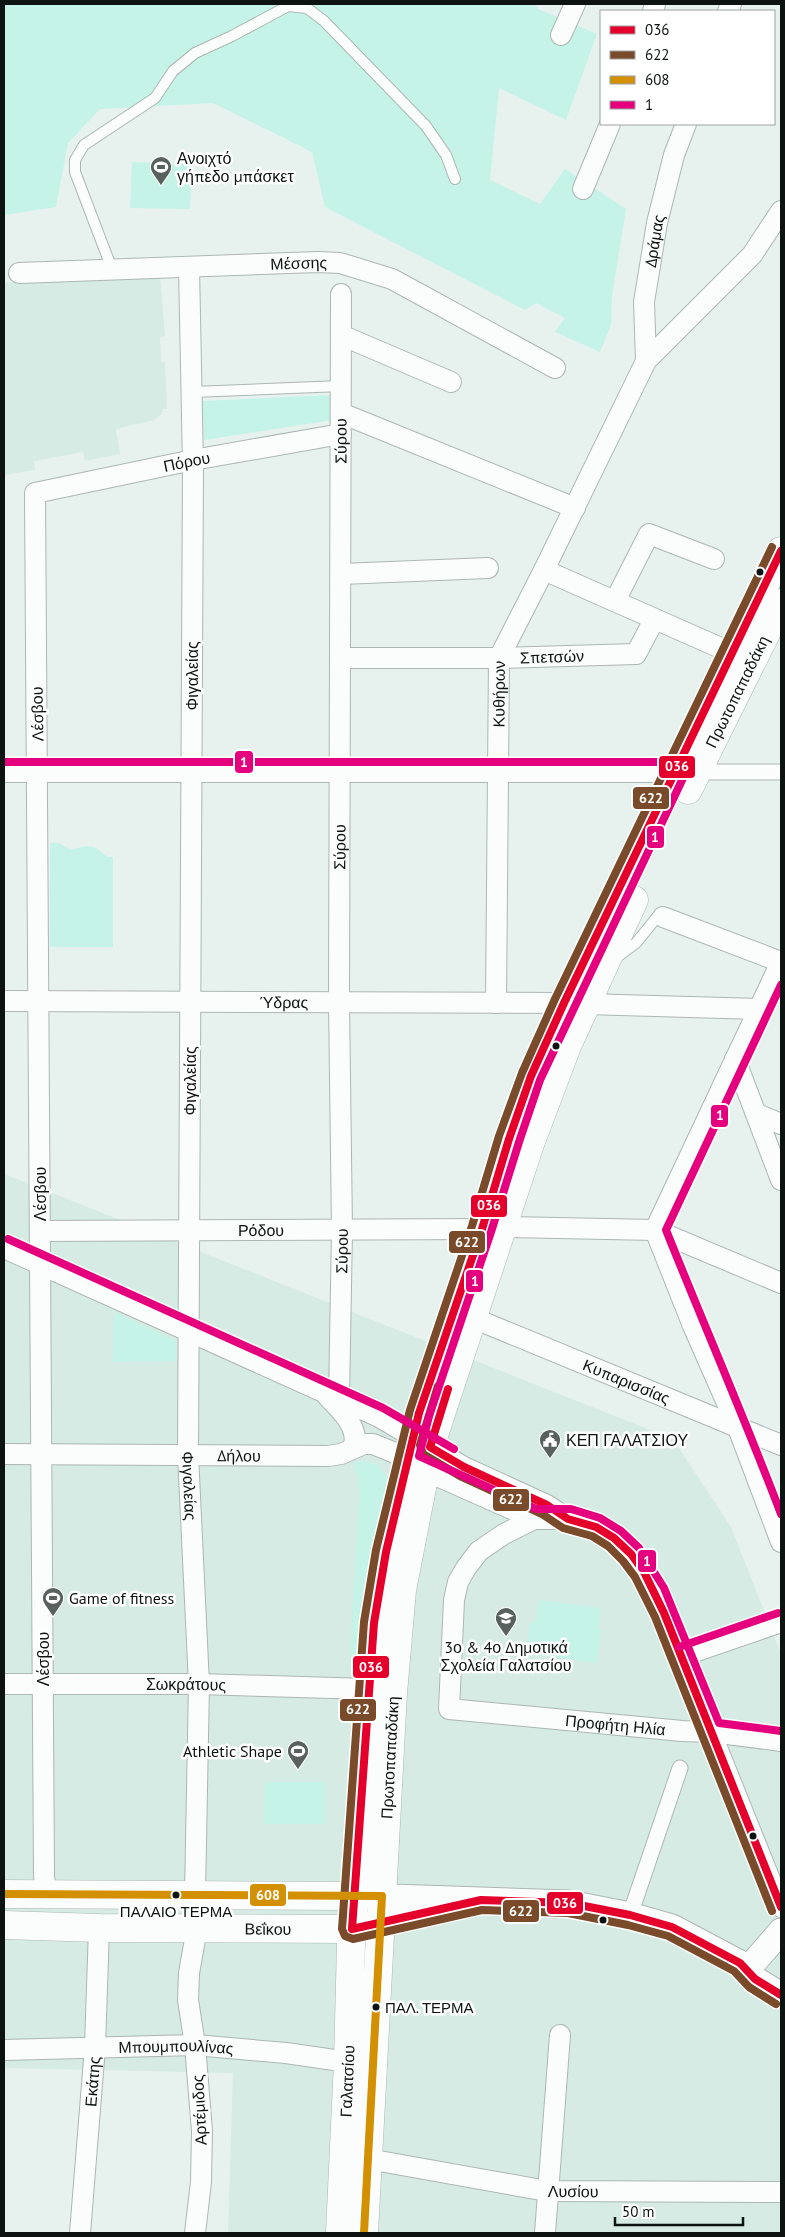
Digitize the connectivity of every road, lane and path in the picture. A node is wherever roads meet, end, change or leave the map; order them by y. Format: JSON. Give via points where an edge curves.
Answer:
{"nodes":[{"id":1,"x":576,"y":4,"type":"edge"},
{"id":2,"x":561,"y":35,"type":"dead end"},
{"id":3,"x":610,"y":125,"type":"edge"},
{"id":4,"x":686,"y":125,"type":"edge"},
{"id":5,"x":455,"y":179,"type":"dead end"},
{"id":6,"x":583,"y":189,"type":"dead end"},
{"id":7,"x":781,"y":211,"type":"edge"},
{"id":8,"x":189,"y":267,"type":"junction"},
{"id":9,"x":112,"y":269,"type":"junction"},
{"id":10,"x":19,"y":273,"type":"dead end"},
{"id":11,"x":341,"y":294,"type":"dead end"},
{"id":12,"x":341,"y":335,"type":"junction"},
{"id":13,"x":646,"y":361,"type":"junction"},
{"id":14,"x":555,"y":368,"type":"dead end"},
{"id":15,"x":452,"y":382,"type":"dead end"},
{"id":16,"x":341,"y":386,"type":"junction"},
{"id":17,"x":192,"y":392,"type":"junction"},
{"id":18,"x":341,"y":413,"type":"junction"},
{"id":19,"x":341,"y":434,"type":"junction"},
{"id":20,"x":193,"y":460,"type":"junction"},
{"id":21,"x":35,"y":493,"type":"joint"},
{"id":22,"x":574,"y":508,"type":"junction"},
{"id":23,"x":781,"y":551,"type":"edge"},
{"id":24,"x":714,"y":559,"type":"dead end"},
{"id":25,"x":488,"y":568,"type":"dead end"},
{"id":26,"x":544,"y":570,"type":"junction"},
{"id":27,"x":341,"y":574,"type":"junction"},
{"id":28,"x":615,"y":601,"type":"junction"},
{"id":29,"x":781,"y":603,"type":"edge"},
{"id":30,"x":654,"y":620,"type":"junction"},
{"id":31,"x":732,"y":653,"type":"junction"},
{"id":32,"x":340,"y":658,"type":"junction"},
{"id":33,"x":499,"y":658,"type":"junction"},
{"id":34,"x":4,"y":772,"type":"edge"},
{"id":35,"x":38,"y":772,"type":"junction"},
{"id":36,"x":191,"y":772,"type":"junction"},
{"id":37,"x":340,"y":772,"type":"junction"},
{"id":38,"x":498,"y":772,"type":"junction"},
{"id":39,"x":686,"y":772,"type":"junction"},
{"id":40,"x":781,"y":772,"type":"edge"},
{"id":41,"x":663,"y":917,"type":"joint"},
{"id":42,"x":781,"y":962,"type":"edge"},
{"id":43,"x":603,"y":967,"type":"junction"},
{"id":44,"x":4,"y":1001,"type":"edge"},
{"id":45,"x":39,"y":1001,"type":"junction"},
{"id":46,"x":190,"y":1002,"type":"junction"},
{"id":47,"x":339,"y":1002,"type":"junction"},
{"id":48,"x":496,"y":1003,"type":"junction"},
{"id":49,"x":574,"y":1003,"type":"junction"},
{"id":50,"x":758,"y":1010,"type":"junction"},
{"id":51,"x":735,"y":1059,"type":"junction"},
{"id":52,"x":757,"y":1114,"type":"junction"},
{"id":53,"x":781,"y":1124,"type":"edge"},
{"id":54,"x":781,"y":1180,"type":"edge"},
{"id":55,"x":493,"y":1228,"type":"junction"},
{"id":56,"x":189,"y":1230,"type":"junction"},
{"id":57,"x":342,"y":1230,"type":"junction"},
{"id":58,"x":655,"y":1230,"type":"junction"},
{"id":59,"x":40,"y":1231,"type":"junction"},
{"id":60,"x":4,"y":1248,"type":"edge"},
{"id":61,"x":41,"y":1265,"type":"junction"},
{"id":62,"x":781,"y":1283,"type":"edge"},
{"id":63,"x":473,"y":1318,"type":"junction"},
{"id":64,"x":189,"y":1330,"type":"junction"},
{"id":65,"x":316,"y":1388,"type":"junction"},
{"id":66,"x":339,"y":1399,"type":"junction"},
{"id":67,"x":738,"y":1428,"type":"junction"},
{"id":68,"x":781,"y":1445,"type":"edge"},
{"id":69,"x":353,"y":1448,"type":"junction"},
{"id":70,"x":42,"y":1453,"type":"junction"},
{"id":71,"x":4,"y":1454,"type":"edge"},
{"id":72,"x":419,"y":1454,"type":"junction"},
{"id":73,"x":188,"y":1455,"type":"junction"},
{"id":74,"x":534,"y":1519,"type":"junction"},
{"id":75,"x":568,"y":1519,"type":"junction"},
{"id":76,"x":781,"y":1542,"type":"edge"},
{"id":77,"x":781,"y":1622,"type":"edge"},
{"id":78,"x":682,"y":1656,"type":"junction"},
{"id":79,"x":4,"y":1684,"type":"edge"},
{"id":80,"x":198,"y":1684,"type":"junction"},
{"id":81,"x":43,"y":1685,"type":"junction"},
{"id":82,"x":368,"y":1689,"type":"junction"},
{"id":83,"x":712,"y":1732,"type":"junction"},
{"id":84,"x":781,"y":1740,"type":"edge"},
{"id":85,"x":680,"y":1768,"type":"dead end"},
{"id":86,"x":4,"y":1894,"type":"edge"},
{"id":87,"x":46,"y":1894,"type":"junction"},
{"id":88,"x":195,"y":1895,"type":"junction"},
{"id":89,"x":355,"y":1896,"type":"junction"},
{"id":90,"x":781,"y":1907,"type":"edge"},
{"id":91,"x":381,"y":1908,"type":"junction"},
{"id":92,"x":630,"y":1915,"type":"junction"},
{"id":93,"x":4,"y":1925,"type":"edge"},
{"id":94,"x":99,"y":1928,"type":"junction"},
{"id":95,"x":197,"y":1928,"type":"junction"},
{"id":96,"x":352,"y":1929,"type":"junction"},
{"id":97,"x":781,"y":1931,"type":"edge"},
{"id":98,"x":747,"y":1962,"type":"junction"},
{"id":99,"x":781,"y":1976,"type":"edge"},
{"id":100,"x":781,"y":1995,"type":"edge"},
{"id":101,"x":560,"y":2035,"type":"dead end"},
{"id":102,"x":195,"y":2045,"type":"junction"},
{"id":103,"x":95,"y":2048,"type":"junction"},
{"id":104,"x":4,"y":2050,"type":"edge"},
{"id":105,"x":348,"y":2062,"type":"junction"},
{"id":106,"x":368,"y":2159,"type":"junction"},
{"id":107,"x":547,"y":2192,"type":"junction"},
{"id":108,"x":781,"y":2192,"type":"edge"},
{"id":109,"x":80,"y":2233,"type":"edge"},
{"id":110,"x":196,"y":2233,"type":"edge"},
{"id":111,"x":340,"y":2233,"type":"edge"},
{"id":112,"x":364,"y":2233,"type":"edge"},
{"id":113,"x":545,"y":2233,"type":"edge"}],
"edges":[{"from":1,"to":2,"type":"street"},
{"from":3,"to":6,"type":"street"},
{"from":4,"to":13,"type":"street","name":"Δράμας","via":[[656,223],[644,302]]},
{"from":5,"to":9,"type":"lane","via":[[446,155],[426,126],[324,21],[307,8],[288,6],[195,53],[173,70],[154,98],[84,145],[75,160],[75,172]]},
{"from":7,"to":13,"type":"street","via":[[752,255]]},
{"from":8,"to":9,"type":"street","name":"Μέσσης"},
{"from":8,"to":14,"type":"street","name":"Μέσσης","via":[[340,263],[392,279]]},
{"from":8,"to":17,"type":"street","name":"Φιγαλείας"},
{"from":9,"to":10,"type":"street","name":"Μέσσης"},
{"from":11,"to":12,"type":"street","name":"Σύρου"},
{"from":12,"to":15,"type":"street"},
{"from":12,"to":16,"type":"street","name":"Σύρου"},
{"from":13,"to":22,"type":"street","name":"Κυθήρων"},
{"from":16,"to":17,"type":"lane"},
{"from":16,"to":18,"type":"street","name":"Σύρου"},
{"from":17,"to":20,"type":"street","name":"Φιγαλείας"},
{"from":18,"to":19,"type":"street","name":"Σύρου"},
{"from":18,"to":22,"type":"street"},
{"from":19,"to":20,"type":"street","name":"Πόρου"},
{"from":19,"to":27,"type":"street","name":"Σύρου"},
{"from":20,"to":21,"type":"street","name":"Πόρου"},
{"from":20,"to":36,"type":"street","name":"Φιγαλείας"},
{"from":21,"to":35,"type":"street","name":"Λέσβου"},
{"from":22,"to":26,"type":"street","name":"Κυθήρων"},
{"from":23,"to":31,"type":"main road","name":"Πρωτοπαπαδάκη"},
{"from":24,"to":28,"type":"street","via":[[649,534]]},
{"from":25,"to":27,"type":"street"},
{"from":26,"to":28,"type":"street"},
{"from":26,"to":33,"type":"street","name":"Κυθήρων"},
{"from":27,"to":32,"type":"street","name":"Σύρου"},
{"from":28,"to":30,"type":"street"},
{"from":29,"to":39,"type":"main road","name":"Πρωτοπαπαδάκη"},
{"from":30,"to":31,"type":"street"},
{"from":30,"to":33,"type":"street","name":"Σπετσών","via":[[636,654]]},
{"from":31,"to":39,"type":"main road","name":"Πρωτοπαπαδάκη"},
{"from":32,"to":33,"type":"street","name":"Σπετσών"},
{"from":32,"to":37,"type":"street","name":"Σύρου"},
{"from":33,"to":38,"type":"street","name":"Κυθήρων"},
{"from":34,"to":35,"type":"street"},
{"from":35,"to":36,"type":"street"},
{"from":35,"to":45,"type":"street","name":"Λέσβου"},
{"from":36,"to":37,"type":"street"},
{"from":36,"to":46,"type":"street","name":"Φιγαλείας"},
{"from":37,"to":38,"type":"street"},
{"from":37,"to":47,"type":"street","name":"Σύρου"},
{"from":38,"to":39,"type":"street"},
{"from":38,"to":48,"type":"street","name":"Κυθήρων"},
{"from":39,"to":40,"type":"street"},
{"from":39,"to":43,"type":"main road","name":"Πρωτοπαπαδάκη"},
{"from":39,"to":49,"type":"main road","name":"Πρωτοπαπαδάκη"},
{"from":41,"to":42,"type":"street"},
{"from":41,"to":43,"type":"lane","via":[[657,917],[636,943]]},
{"from":42,"to":50,"type":"street"},
{"from":43,"to":49,"type":"main road","name":"Πρωτοπαπαδάκη"},
{"from":44,"to":45,"type":"street","name":"Ύδρας"},
{"from":45,"to":46,"type":"street","name":"Ύδρας"},
{"from":45,"to":59,"type":"street","name":"Λέσβου"},
{"from":46,"to":47,"type":"street","name":"Ύδρας"},
{"from":46,"to":56,"type":"street","name":"Φιγαλείας"},
{"from":47,"to":48,"type":"street","name":"Ύδρας"},
{"from":47,"to":57,"type":"street","name":"Σύρου"},
{"from":48,"to":49,"type":"street","name":"Ύδρας"},
{"from":49,"to":50,"type":"street","name":"Ύδρας"},
{"from":49,"to":55,"type":"main road","name":"Πρωτοπαπαδάκη","via":[[531,1076],[508,1139]]},
{"from":50,"to":51,"type":"street"},
{"from":51,"to":52,"type":"street"},
{"from":51,"to":58,"type":"street"},
{"from":52,"to":53,"type":"street"},
{"from":52,"to":54,"type":"street"},
{"from":55,"to":57,"type":"street","name":"Ρόδου"},
{"from":55,"to":58,"type":"street","name":"Ρόδου"},
{"from":55,"to":63,"type":"main road","name":"Πρωτοπαπαδάκη"},
{"from":55,"to":72,"type":"main road","name":"Πρωτοπαπαδάκη","via":[[419,1413]]},
{"from":56,"to":57,"type":"street","name":"Ρόδου"},
{"from":56,"to":59,"type":"street","name":"Ρόδου"},
{"from":56,"to":64,"type":"street","name":"Φιγαλείας"},
{"from":57,"to":66,"type":"street","name":"Σύρου"},
{"from":58,"to":62,"type":"street"},
{"from":58,"to":67,"type":"street"},
{"from":59,"to":61,"type":"street","name":"Λέσβου"},
{"from":60,"to":61,"type":"street"},
{"from":61,"to":64,"type":"street"},
{"from":61,"to":70,"type":"street","name":"Λέσβου"},
{"from":63,"to":67,"type":"street","name":"Κυπαρισσίας"},
{"from":63,"to":72,"type":"main road","name":"Πρωτοπαπαδάκη"},
{"from":64,"to":65,"type":"street"},
{"from":64,"to":73,"type":"street","name":"Φιγαλείας"},
{"from":65,"to":66,"type":"street"},
{"from":65,"to":69,"type":"street","via":[[330,1398],[349,1421],[356,1441]]},
{"from":66,"to":72,"type":"street"},
{"from":67,"to":68,"type":"street","name":"Κυπαρισσίας"},
{"from":67,"to":76,"type":"street"},
{"from":69,"to":72,"type":"street","name":"Δήλου","via":[[373,1444],[395,1453]]},
{"from":69,"to":73,"type":"street","name":"Δήλου","via":[[341,1454],[277,1461]]},
{"from":70,"to":71,"type":"street","name":"Δήλου"},
{"from":70,"to":73,"type":"street","name":"Δήλου"},
{"from":70,"to":81,"type":"street","name":"Λέσβου"},
{"from":72,"to":74,"type":"street"},
{"from":72,"to":75,"type":"street","via":[[464,1467],[547,1505]]},
{"from":72,"to":82,"type":"main road","name":"Πρωτοπαπαδάκη","via":[[386,1552],[374,1624]]},
{"from":72,"to":91,"type":"main road","name":"Πρωτοπαπαδάκη","via":[[393,1693]]},
{"from":73,"to":80,"type":"street","name":"Φιγαλείας"},
{"from":74,"to":75,"type":"street"},
{"from":74,"to":83,"type":"street","name":"Προφήτη Ηλία","via":[[480,1551],[458,1582],[454,1600],[449,1709],[682,1732]]},
{"from":75,"to":78,"type":"street","via":[[596,1527],[631,1554],[656,1593]]},
{"from":77,"to":78,"type":"street"},
{"from":78,"to":83,"type":"street"},
{"from":79,"to":81,"type":"street","name":"Σωκράτους"},
{"from":80,"to":81,"type":"street","name":"Σωκράτους"},
{"from":80,"to":82,"type":"street","name":"Σωκράτους"},
{"from":80,"to":88,"type":"street","name":"Φιγαλείας"},
{"from":81,"to":87,"type":"street","name":"Λέσβου"},
{"from":82,"to":89,"type":"main road"},
{"from":83,"to":84,"type":"street","name":"Προφήτη Ηλία"},
{"from":83,"to":90,"type":"street"},
{"from":85,"to":92,"type":"street"},
{"from":86,"to":87,"type":"main road","name":"Βεΐκου"},
{"from":87,"to":88,"type":"main road","name":"Βεΐκου"},
{"from":88,"to":89,"type":"main road","name":"Βεΐκου"},
{"from":89,"to":91,"type":"street","name":"Βεΐκου"},
{"from":89,"to":96,"type":"main road"},
{"from":91,"to":92,"type":"street","via":[[482,1900],[569,1903]]},
{"from":91,"to":96,"type":"street"},
{"from":91,"to":106,"type":"main road","name":"Γαλατσίου"},
{"from":92,"to":98,"type":"street","via":[[672,1928]]},
{"from":93,"to":94,"type":"main road","name":"Βεΐκου"},
{"from":94,"to":95,"type":"main road","name":"Βεΐκου"},
{"from":94,"to":103,"type":"street","name":"Εκάτης"},
{"from":95,"to":96,"type":"main road","name":"Βεΐκου"},
{"from":95,"to":102,"type":"street","name":"Αρτέμιδος","via":[[188,2000]]},
{"from":96,"to":105,"type":"main road","name":"Γαλατσίου"},
{"from":97,"to":98,"type":"street"},
{"from":98,"to":99,"type":"street"},
{"from":98,"to":100,"type":"street","via":[[755,1979]]},
{"from":101,"to":107,"type":"street"},
{"from":102,"to":103,"type":"street","name":"Μπουμπουλίνας"},
{"from":102,"to":105,"type":"street","name":"Μπουμπουλίνας"},
{"from":102,"to":110,"type":"street","name":"Αρτέμιδος","via":[[202,2131]]},
{"from":103,"to":104,"type":"street","name":"Μπουμπουλίνας"},
{"from":103,"to":109,"type":"street","name":"Εκάτης"},
{"from":105,"to":111,"type":"main road","name":"Γαλατσίου"},
{"from":106,"to":107,"type":"street","name":"Λυσίου"},
{"from":106,"to":112,"type":"main road","name":"Γαλατσίου"},
{"from":107,"to":108,"type":"street","name":"Λυσίου"},
{"from":107,"to":113,"type":"street"}]}
